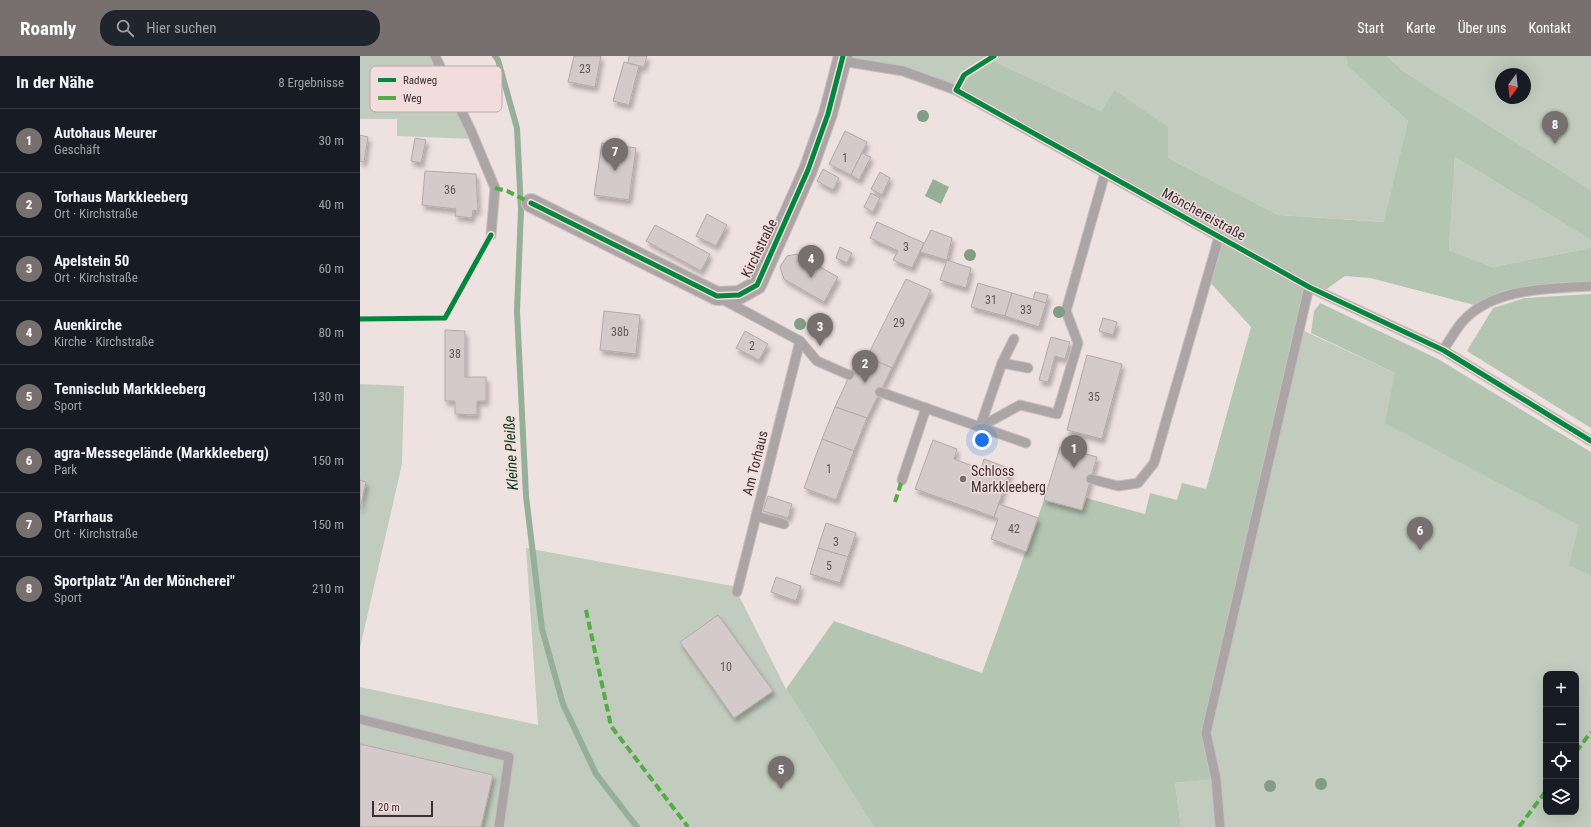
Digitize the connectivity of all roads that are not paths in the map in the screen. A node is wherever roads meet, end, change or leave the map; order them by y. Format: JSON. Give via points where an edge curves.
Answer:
{"nodes":[{"id":1,"x":435,"y":56,"type":"edge"},
{"id":2,"x":842,"y":58,"type":"edge"},
{"id":3,"x":440,"y":66,"type":"edge"},
{"id":4,"x":462,"y":112,"type":"edge"},
{"id":5,"x":1105,"y":173,"type":"junction"},
{"id":6,"x":531,"y":203,"type":"dead end"},
{"id":7,"x":491,"y":235,"type":"dead end"},
{"id":8,"x":1219,"y":237,"type":"junction"},
{"id":9,"x":1591,"y":286,"type":"edge"},
{"id":10,"x":1309,"y":287,"type":"junction"},
{"id":11,"x":717,"y":296,"type":"junction"},
{"id":12,"x":1014,"y":339,"type":"dead end"},
{"id":13,"x":800,"y":341,"type":"junction"},
{"id":14,"x":1444,"y":350,"type":"junction"},
{"id":15,"x":1002,"y":363,"type":"junction"},
{"id":16,"x":1028,"y":368,"type":"dead end"},
{"id":17,"x":849,"y":375,"type":"dead end"},
{"id":18,"x":880,"y":392,"type":"dead end"},
{"id":19,"x":926,"y":408,"type":"junction"},
{"id":20,"x":980,"y":427,"type":"junction"},
{"id":21,"x":1591,"y":441,"type":"edge"},
{"id":22,"x":1026,"y":443,"type":"dead end"},
{"id":23,"x":1091,"y":479,"type":"dead end"},
{"id":24,"x":902,"y":480,"type":"dead end"},
{"id":25,"x":756,"y":516,"type":"junction"},
{"id":26,"x":784,"y":524,"type":"dead end"},
{"id":27,"x":737,"y":592,"type":"dead end"},
{"id":28,"x":360,"y":719,"type":"edge"},
{"id":29,"x":499,"y":827,"type":"edge"},
{"id":30,"x":1220,"y":827,"type":"edge"}],
"edges":[{"from":1,"to":3,"type":"lane"},
{"from":2,"to":5,"type":"lane","name":"Mönchereistraße","via":[[903,71],[956,90]]},
{"from":2,"to":11,"type":"street","name":"Kirchstraße","via":[[828,114],[808,170],[757,285],[739,295]]},
{"from":4,"to":7,"type":"lane","via":[[495,188]]},
{"from":5,"to":8,"type":"lane","name":"Mönchereistraße"},
{"from":5,"to":20,"type":"lane","via":[[1066,311],[1078,343],[1057,414],[1020,405]]},
{"from":6,"to":11,"type":"street","name":"Kirchstraße"},
{"from":8,"to":10,"type":"lane","name":"Mönchereistraße"},
{"from":8,"to":23,"type":"lane","via":[[1154,462],[1138,484],[1118,486]]},
{"from":9,"to":14,"type":"lane","via":[[1524,291],[1490,301],[1464,320]]},
{"from":10,"to":14,"type":"lane","name":"Mönchereistraße"},
{"from":10,"to":30,"type":"lane","via":[[1206,734],[1216,780]]},
{"from":11,"to":13,"type":"lane","name":"Kirchstraße"},
{"from":12,"to":15,"type":"lane"},
{"from":13,"to":17,"type":"lane","via":[[817,361]]},
{"from":13,"to":25,"type":"lane","name":"Am Torhaus"},
{"from":14,"to":21,"type":"lane","name":"Mönchereistraße"},
{"from":15,"to":16,"type":"lane"},
{"from":15,"to":20,"type":"lane"},
{"from":18,"to":19,"type":"lane"},
{"from":19,"to":20,"type":"lane"},
{"from":19,"to":24,"type":"lane"},
{"from":20,"to":22,"type":"lane"},
{"from":25,"to":26,"type":"lane"},
{"from":25,"to":27,"type":"lane","name":"Am Torhaus"},
{"from":28,"to":29,"type":"lane","via":[[508,757]]}]}
